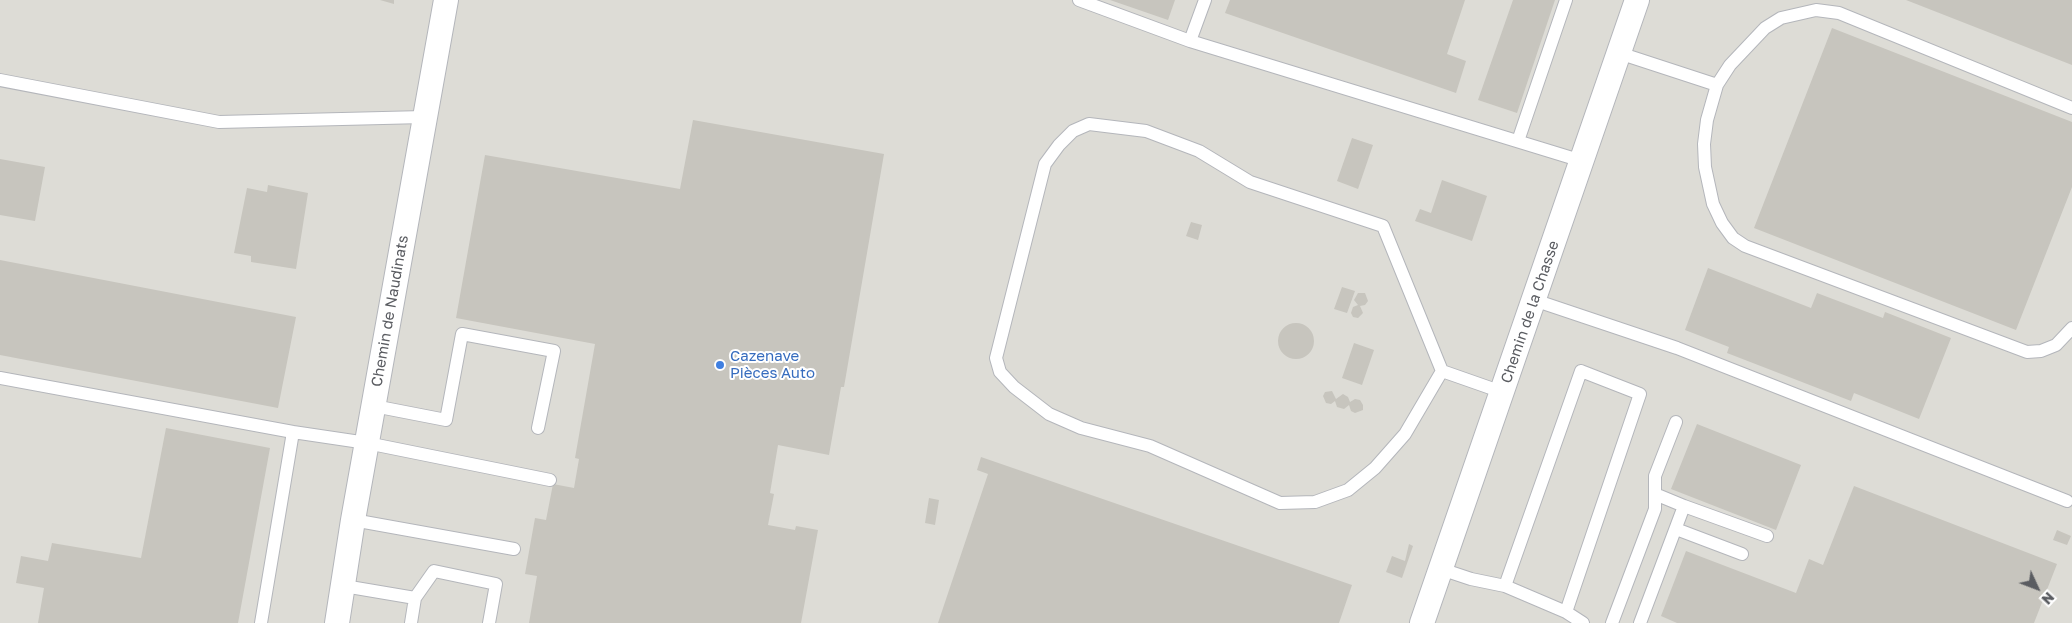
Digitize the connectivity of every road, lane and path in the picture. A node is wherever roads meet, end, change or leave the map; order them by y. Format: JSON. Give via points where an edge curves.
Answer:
{"nodes":[{"id":1,"x":446,"y":0,"type":"edge"},
{"id":2,"x":1079,"y":0,"type":"edge"},
{"id":3,"x":1205,"y":0,"type":"edge"},
{"id":4,"x":1566,"y":0,"type":"edge"},
{"id":5,"x":1637,"y":0,"type":"edge"},
{"id":6,"x":1190,"y":42,"type":"junction"},
{"id":7,"x":1619,"y":53,"type":"junction"},
{"id":8,"x":0,"y":80,"type":"edge"},
{"id":9,"x":1717,"y":85,"type":"junction"},
{"id":10,"x":2072,"y":108,"type":"edge"},
{"id":11,"x":424,"y":117,"type":"junction"},
{"id":12,"x":1518,"y":141,"type":"junction"},
{"id":13,"x":1582,"y":161,"type":"junction"},
{"id":14,"x":1534,"y":300,"type":"junction"},
{"id":15,"x":2072,"y":328,"type":"edge"},
{"id":16,"x":1442,"y":371,"type":"junction"},
{"id":17,"x":0,"y":378,"type":"edge"},
{"id":18,"x":1502,"y":392,"type":"junction"},
{"id":19,"x":374,"y":406,"type":"junction"},
{"id":20,"x":1676,"y":422,"type":"dead end"},
{"id":21,"x":538,"y":428,"type":"dead end"},
{"id":22,"x":293,"y":432,"type":"junction"},
{"id":23,"x":367,"y":443,"type":"junction"},
{"id":24,"x":550,"y":480,"type":"dead end"},
{"id":25,"x":1655,"y":494,"type":"junction"},
{"id":26,"x":2067,"y":501,"type":"dead end"},
{"id":27,"x":1684,"y":506,"type":"junction"},
{"id":28,"x":353,"y":520,"type":"junction"},
{"id":29,"x":1676,"y":529,"type":"junction"},
{"id":30,"x":1767,"y":536,"type":"dead end"},
{"id":31,"x":514,"y":549,"type":"dead end"},
{"id":32,"x":1742,"y":554,"type":"dead end"},
{"id":33,"x":1441,"y":569,"type":"junction"},
{"id":34,"x":344,"y":586,"type":"junction"},
{"id":35,"x":1505,"y":586,"type":"junction"},
{"id":36,"x":415,"y":598,"type":"junction"},
{"id":37,"x":1566,"y":612,"type":"junction"},
{"id":38,"x":261,"y":623,"type":"edge"},
{"id":39,"x":337,"y":623,"type":"edge"},
{"id":40,"x":411,"y":623,"type":"edge"},
{"id":41,"x":489,"y":623,"type":"edge"},
{"id":42,"x":1422,"y":623,"type":"edge"},
{"id":43,"x":1583,"y":623,"type":"edge"},
{"id":44,"x":1612,"y":623,"type":"edge"},
{"id":45,"x":1640,"y":623,"type":"edge"}],
"edges":[{"from":1,"to":11,"type":"street","name":"Chemin de Naudinats"},
{"from":2,"to":6,"type":"lane"},
{"from":3,"to":6,"type":"lane"},
{"from":4,"to":12,"type":"lane"},
{"from":5,"to":7,"type":"street","name":"Chemin de la Chasse"},
{"from":6,"to":12,"type":"lane"},
{"from":7,"to":9,"type":"lane"},
{"from":7,"to":13,"type":"street","name":"Chemin de la Chasse"},
{"from":8,"to":11,"type":"lane","via":[[219,122]]},
{"from":9,"to":10,"type":"lane","via":[[1730,65],[1765,28],[1781,18],[1816,10],[1840,14]]},
{"from":9,"to":15,"type":"lane","via":[[1707,120],[1705,166],[1713,204],[1733,238],[1746,246],[2027,352],[2056,345]]},
{"from":11,"to":19,"type":"street","name":"Chemin de Naudinats"},
{"from":12,"to":13,"type":"lane"},
{"from":13,"to":14,"type":"street","name":"Chemin de la Chasse"},
{"from":14,"to":18,"type":"street","name":"Chemin de la Chasse"},
{"from":14,"to":26,"type":"lane","via":[[1677,348]]},
{"from":16,"to":16,"type":"lane","via":[[1383,226],[1250,182],[1199,151],[1146,131],[1089,124],[1074,131],[1046,164],[996,358],[1000,372],[1014,388],[1049,414],[1081,428],[1150,446],[1280,503],[1315,502],[1348,490],[1375,468],[1405,434]]},
{"from":16,"to":18,"type":"lane"},
{"from":17,"to":22,"type":"lane"},
{"from":18,"to":33,"type":"street","name":"Chemin de la Chasse"},
{"from":19,"to":21,"type":"lane","via":[[446,420],[462,334],[554,351]]},
{"from":19,"to":23,"type":"street","name":"Chemin de Naudinats"},
{"from":20,"to":25,"type":"lane","via":[[1656,476]]},
{"from":22,"to":23,"type":"lane"},
{"from":22,"to":38,"type":"lane"},
{"from":23,"to":24,"type":"lane"},
{"from":23,"to":28,"type":"street","name":"Chemin de Naudinats"},
{"from":25,"to":27,"type":"lane"},
{"from":25,"to":44,"type":"lane","via":[[1655,509]]},
{"from":27,"to":29,"type":"lane"},
{"from":27,"to":30,"type":"lane"},
{"from":28,"to":31,"type":"lane"},
{"from":28,"to":34,"type":"street","name":"Chemin de Naudinats"},
{"from":29,"to":32,"type":"lane"},
{"from":29,"to":45,"type":"lane"},
{"from":33,"to":35,"type":"lane"},
{"from":33,"to":42,"type":"street","name":"Chemin de la Chasse"},
{"from":34,"to":36,"type":"lane"},
{"from":34,"to":39,"type":"street","name":"Chemin de Naudinats"},
{"from":35,"to":37,"type":"lane"},
{"from":35,"to":37,"type":"lane","via":[[1581,370],[1640,394]]},
{"from":36,"to":40,"type":"lane"},
{"from":36,"to":41,"type":"lane","via":[[434,571],[496,584]]},
{"from":37,"to":43,"type":"lane"}]}
